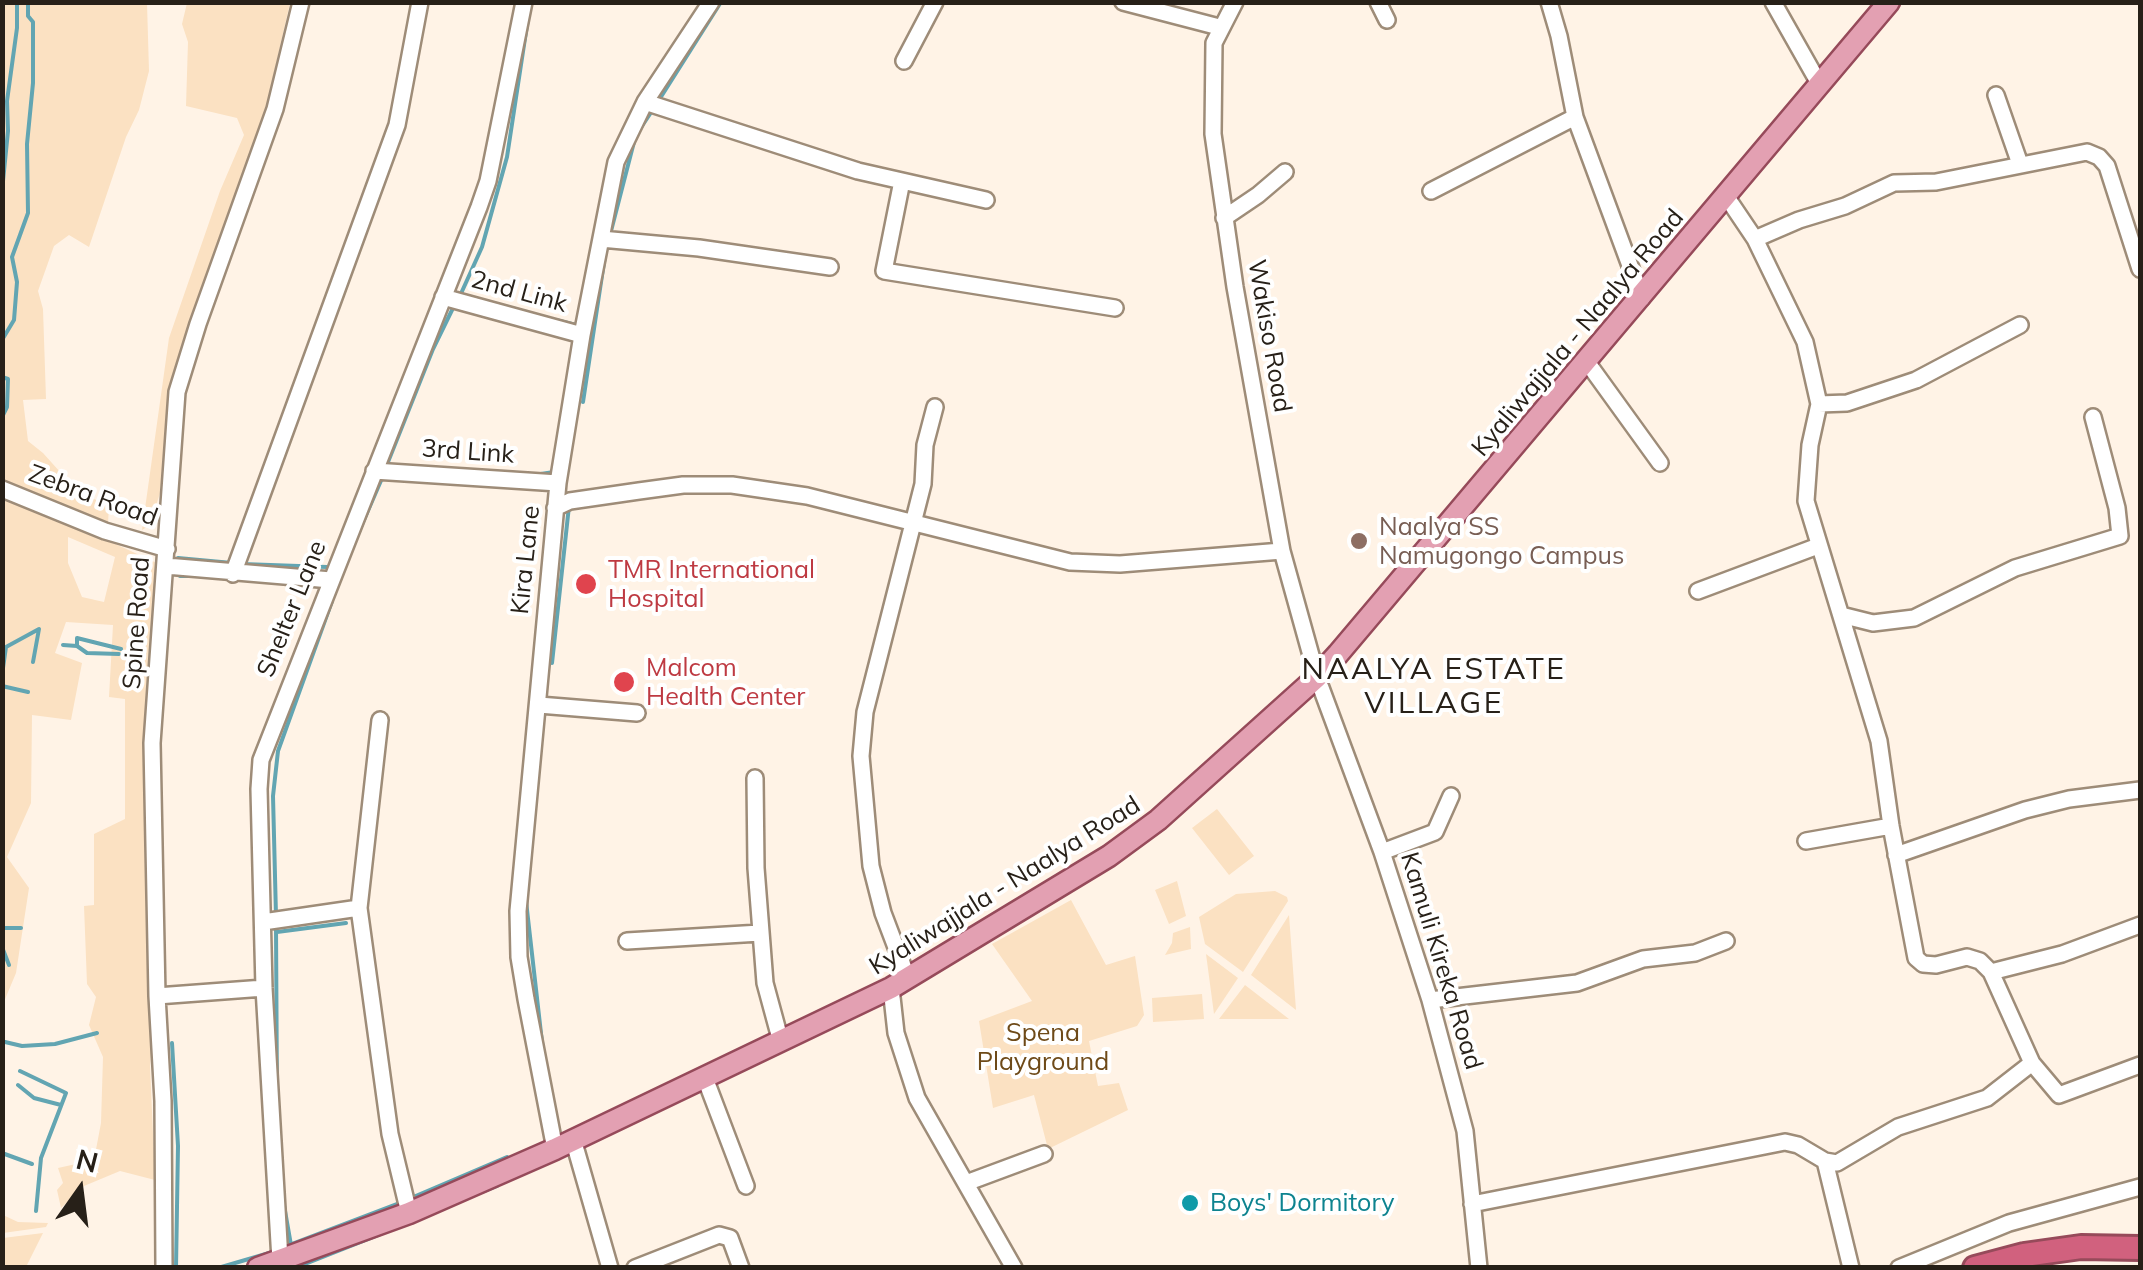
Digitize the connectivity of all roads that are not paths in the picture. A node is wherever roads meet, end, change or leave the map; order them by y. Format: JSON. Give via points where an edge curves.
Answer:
{"nodes":[{"id":1,"x":302,"y":2,"type":"edge"},
{"id":2,"x":420,"y":2,"type":"edge"},
{"id":3,"x":524,"y":2,"type":"edge"},
{"id":4,"x":711,"y":2,"type":"edge"},
{"id":5,"x":934,"y":2,"type":"edge"},
{"id":6,"x":1123,"y":2,"type":"edge"},
{"id":7,"x":1234,"y":2,"type":"edge"},
{"id":8,"x":1378,"y":2,"type":"edge"},
{"id":9,"x":1549,"y":2,"type":"edge"},
{"id":10,"x":1773,"y":2,"type":"edge"},
{"id":11,"x":1889,"y":2,"type":"edge"},
{"id":12,"x":1386,"y":20,"type":"dead end"},
{"id":13,"x":1219,"y":27,"type":"junction"},
{"id":14,"x":904,"y":62,"type":"dead end"},
{"id":15,"x":1820,"y":85,"type":"junction"},
{"id":16,"x":1996,"y":95,"type":"dead end"},
{"id":17,"x":652,"y":104,"type":"junction"},
{"id":18,"x":1575,"y":117,"type":"junction"},
{"id":19,"x":2020,"y":164,"type":"junction"},
{"id":20,"x":1284,"y":172,"type":"dead end"},
{"id":21,"x":902,"y":181,"type":"junction"},
{"id":22,"x":1431,"y":192,"type":"dead end"},
{"id":23,"x":1726,"y":196,"type":"junction"},
{"id":24,"x":986,"y":200,"type":"dead end"},
{"id":25,"x":1224,"y":218,"type":"junction"},
{"id":26,"x":606,"y":238,"type":"junction"},
{"id":27,"x":1755,"y":239,"type":"junction"},
{"id":28,"x":830,"y":267,"type":"dead end"},
{"id":29,"x":2140,"y":269,"type":"edge"},
{"id":30,"x":1642,"y":298,"type":"junction"},
{"id":31,"x":452,"y":300,"type":"junction"},
{"id":32,"x":1115,"y":308,"type":"dead end"},
{"id":33,"x":2020,"y":325,"type":"dead end"},
{"id":34,"x":582,"y":335,"type":"junction"},
{"id":35,"x":1587,"y":362,"type":"junction"},
{"id":36,"x":1819,"y":404,"type":"junction"},
{"id":37,"x":935,"y":406,"type":"dead end"},
{"id":38,"x":2093,"y":417,"type":"dead end"},
{"id":39,"x":1660,"y":463,"type":"dead end"},
{"id":40,"x":374,"y":471,"type":"junction"},
{"id":41,"x":558,"y":482,"type":"junction"},
{"id":42,"x":2,"y":489,"type":"edge"},
{"id":43,"x":556,"y":508,"type":"junction"},
{"id":44,"x":911,"y":524,"type":"junction"},
{"id":45,"x":1818,"y":546,"type":"junction"},
{"id":46,"x":167,"y":549,"type":"junction"},
{"id":47,"x":1282,"y":551,"type":"junction"},
{"id":48,"x":166,"y":566,"type":"junction"},
{"id":49,"x":235,"y":567,"type":"junction"},
{"id":50,"x":331,"y":580,"type":"junction"},
{"id":51,"x":1698,"y":591,"type":"dead end"},
{"id":52,"x":1841,"y":614,"type":"junction"},
{"id":53,"x":1317,"y":677,"type":"junction"},
{"id":54,"x":539,"y":705,"type":"junction"},
{"id":55,"x":637,"y":712,"type":"dead end"},
{"id":56,"x":380,"y":720,"type":"dead end"},
{"id":57,"x":755,"y":778,"type":"dead end"},
{"id":58,"x":2140,"y":790,"type":"edge"},
{"id":59,"x":1452,"y":796,"type":"dead end"},
{"id":60,"x":1891,"y":826,"type":"junction"},
{"id":61,"x":1806,"y":841,"type":"dead end"},
{"id":62,"x":1382,"y":852,"type":"junction"},
{"id":63,"x":1896,"y":855,"type":"junction"},
{"id":64,"x":359,"y":908,"type":"junction"},
{"id":65,"x":271,"y":921,"type":"junction"},
{"id":66,"x":2140,"y":926,"type":"edge"},
{"id":67,"x":760,"y":933,"type":"junction"},
{"id":68,"x":627,"y":941,"type":"dead end"},
{"id":69,"x":1726,"y":941,"type":"dead end"},
{"id":70,"x":1991,"y":972,"type":"junction"},
{"id":71,"x":899,"y":984,"type":"junction"},
{"id":72,"x":264,"y":988,"type":"junction"},
{"id":73,"x":157,"y":996,"type":"junction"},
{"id":74,"x":1430,"y":1000,"type":"junction"},
{"id":75,"x":781,"y":1042,"type":"junction"},
{"id":76,"x":2032,"y":1063,"type":"junction"},
{"id":77,"x":2140,"y":1065,"type":"edge"},
{"id":78,"x":705,"y":1078,"type":"junction"},
{"id":79,"x":564,"y":1144,"type":"junction"},
{"id":80,"x":1044,"y":1154,"type":"dead end"},
{"id":81,"x":1825,"y":1160,"type":"junction"},
{"id":82,"x":966,"y":1182,"type":"junction"},
{"id":83,"x":746,"y":1186,"type":"dead end"},
{"id":84,"x":2140,"y":1186,"type":"edge"},
{"id":85,"x":1472,"y":1204,"type":"junction"},
{"id":86,"x":407,"y":1205,"type":"junction"},
{"id":87,"x":2140,"y":1248,"type":"edge"},
{"id":88,"x":279,"y":1252,"type":"junction"},
{"id":89,"x":164,"y":1268,"type":"edge"},
{"id":90,"x":258,"y":1268,"type":"edge"},
{"id":91,"x":610,"y":1268,"type":"edge"},
{"id":92,"x":635,"y":1268,"type":"edge"},
{"id":93,"x":741,"y":1268,"type":"edge"},
{"id":94,"x":1014,"y":1268,"type":"edge"},
{"id":95,"x":1479,"y":1268,"type":"edge"},
{"id":96,"x":1851,"y":1268,"type":"edge"},
{"id":97,"x":1899,"y":1268,"type":"edge"},
{"id":98,"x":1975,"y":1268,"type":"edge"}],
"edges":[{"from":1,"to":46,"type":"street","name":"Spine Road","via":[[275,108],[177,392]]},
{"from":2,"to":49,"type":"street","via":[[397,125]]},
{"from":3,"to":31,"type":"street","name":"Shelter Lane","via":[[488,181]]},
{"from":4,"to":17,"type":"street","name":"Kira Lane"},
{"from":5,"to":14,"type":"street"},
{"from":6,"to":13,"type":"street"},
{"from":7,"to":13,"type":"street","name":"Wakiso Road"},
{"from":8,"to":12,"type":"street"},
{"from":9,"to":18,"type":"street"},
{"from":10,"to":15,"type":"street"},
{"from":11,"to":15,"type":"main road","name":"Kyaliwajjala - Naalya Road"},
{"from":13,"to":25,"type":"street","name":"Wakiso Road","via":[[1212,134]]},
{"from":15,"to":23,"type":"main road","name":"Kyaliwajjala - Naalya Road"},
{"from":16,"to":19,"type":"street"},
{"from":17,"to":21,"type":"street"},
{"from":17,"to":26,"type":"street","name":"Kira Lane","via":[[616,162]]},
{"from":18,"to":22,"type":"street"},
{"from":18,"to":30,"type":"street"},
{"from":19,"to":27,"type":"street","via":[[1936,182],[1894,183]]},
{"from":19,"to":29,"type":"street","via":[[2087,152],[2099,156],[2114,182]]},
{"from":20,"to":25,"type":"street"},
{"from":21,"to":24,"type":"street"},
{"from":21,"to":32,"type":"street","via":[[884,271]]},
{"from":23,"to":27,"type":"street"},
{"from":23,"to":30,"type":"main road","name":"Kyaliwajjala - Naalya Road"},
{"from":25,"to":47,"type":"street","name":"Wakiso Road"},
{"from":26,"to":28,"type":"street"},
{"from":26,"to":34,"type":"street","name":"Kira Lane"},
{"from":27,"to":36,"type":"street","via":[[1805,342]]},
{"from":30,"to":35,"type":"main road","name":"Kyaliwajjala - Naalya Road"},
{"from":31,"to":34,"type":"street","name":"2nd Link"},
{"from":31,"to":40,"type":"street","name":"Shelter Lane"},
{"from":33,"to":36,"type":"street","via":[[1916,380],[1847,403]]},
{"from":34,"to":41,"type":"street","name":"Kira Lane"},
{"from":35,"to":39,"type":"street"},
{"from":35,"to":53,"type":"main road","name":"Kyaliwajjala - Naalya Road"},
{"from":36,"to":45,"type":"street","via":[[1806,501]]},
{"from":37,"to":44,"type":"street"},
{"from":38,"to":52,"type":"street","via":[[2120,536],[2015,568],[1914,618],[1873,623]]},
{"from":40,"to":41,"type":"street","name":"3rd Link"},
{"from":40,"to":50,"type":"street","name":"Shelter Lane"},
{"from":41,"to":43,"type":"street","name":"Kira Lane"},
{"from":42,"to":46,"type":"street","name":"Zebra Road"},
{"from":43,"to":44,"type":"street","via":[[638,490],[715,484],[808,496]]},
{"from":43,"to":54,"type":"street","name":"Kira Lane"},
{"from":44,"to":47,"type":"street","via":[[1036,556],[1100,564]]},
{"from":44,"to":71,"type":"street","via":[[860,756],[871,866]]},
{"from":45,"to":51,"type":"street"},
{"from":45,"to":52,"type":"street"},
{"from":46,"to":48,"type":"street","name":"Spine Road"},
{"from":47,"to":53,"type":"street","name":"Wakiso Road"},
{"from":48,"to":49,"type":"street"},
{"from":48,"to":73,"type":"street","name":"Spine Road","via":[[152,743]]},
{"from":49,"to":50,"type":"street"},
{"from":50,"to":65,"type":"street","name":"Shelter Lane","via":[[261,760]]},
{"from":52,"to":60,"type":"street","via":[[1879,741]]},
{"from":53,"to":62,"type":"street","name":"Kamuli Kireka Road"},
{"from":53,"to":71,"type":"main road","name":"Kyaliwajjala - Naalya Road","via":[[1109,856]]},
{"from":54,"to":55,"type":"street"},
{"from":54,"to":79,"type":"street","name":"Kira Lane","via":[[518,910],[520,957]]},
{"from":56,"to":64,"type":"street"},
{"from":57,"to":67,"type":"street"},
{"from":58,"to":63,"type":"street","via":[[2025,810]]},
{"from":59,"to":62,"type":"street","via":[[1435,832]]},
{"from":60,"to":61,"type":"street"},
{"from":60,"to":63,"type":"street"},
{"from":62,"to":74,"type":"street","name":"Kamuli Kireka Road"},
{"from":63,"to":70,"type":"street","via":[[1916,958],[1936,964],[1974,958]]},
{"from":64,"to":65,"type":"street"},
{"from":64,"to":86,"type":"street","via":[[390,1134]]},
{"from":65,"to":72,"type":"street","name":"Shelter Lane"},
{"from":66,"to":70,"type":"street"},
{"from":67,"to":68,"type":"street"},
{"from":67,"to":75,"type":"street"},
{"from":69,"to":74,"type":"street","via":[[1695,953],[1642,959],[1577,983]]},
{"from":70,"to":76,"type":"street"},
{"from":71,"to":75,"type":"main road","name":"Kyaliwajjala - Naalya Road"},
{"from":71,"to":82,"type":"street","via":[[896,1033],[917,1098]]},
{"from":72,"to":73,"type":"street"},
{"from":72,"to":88,"type":"street","name":"Shelter Lane"},
{"from":73,"to":89,"type":"street","name":"Spine Road"},
{"from":74,"to":85,"type":"street","name":"Kamuli Kireka Road","via":[[1465,1131]]},
{"from":75,"to":78,"type":"main road","name":"Kyaliwajjala - Naalya Road"},
{"from":76,"to":77,"type":"street","via":[[2059,1095]]},
{"from":76,"to":81,"type":"street","via":[[1987,1098],[1898,1127],[1837,1162]]},
{"from":78,"to":79,"type":"main road","name":"Kyaliwajjala - Naalya Road"},
{"from":78,"to":83,"type":"street"},
{"from":79,"to":86,"type":"main road","name":"Kyaliwajjala - Naalya Road"},
{"from":79,"to":91,"type":"street","name":"Kira Lane"},
{"from":80,"to":82,"type":"street"},
{"from":81,"to":85,"type":"street","via":[[1785,1142]]},
{"from":81,"to":96,"type":"street"},
{"from":82,"to":94,"type":"street"},
{"from":84,"to":97,"type":"street","via":[[2009,1223]]},
{"from":85,"to":95,"type":"street","name":"Kamuli Kireka Road"},
{"from":86,"to":88,"type":"main road","name":"Kyaliwajjala - Naalya Road"},
{"from":87,"to":98,"type":"highway","via":[[2080,1247]]},
{"from":88,"to":90,"type":"main road","name":"Kyaliwajjala - Naalya Road"},
{"from":92,"to":93,"type":"street","via":[[719,1235],[730,1238]]}]}
